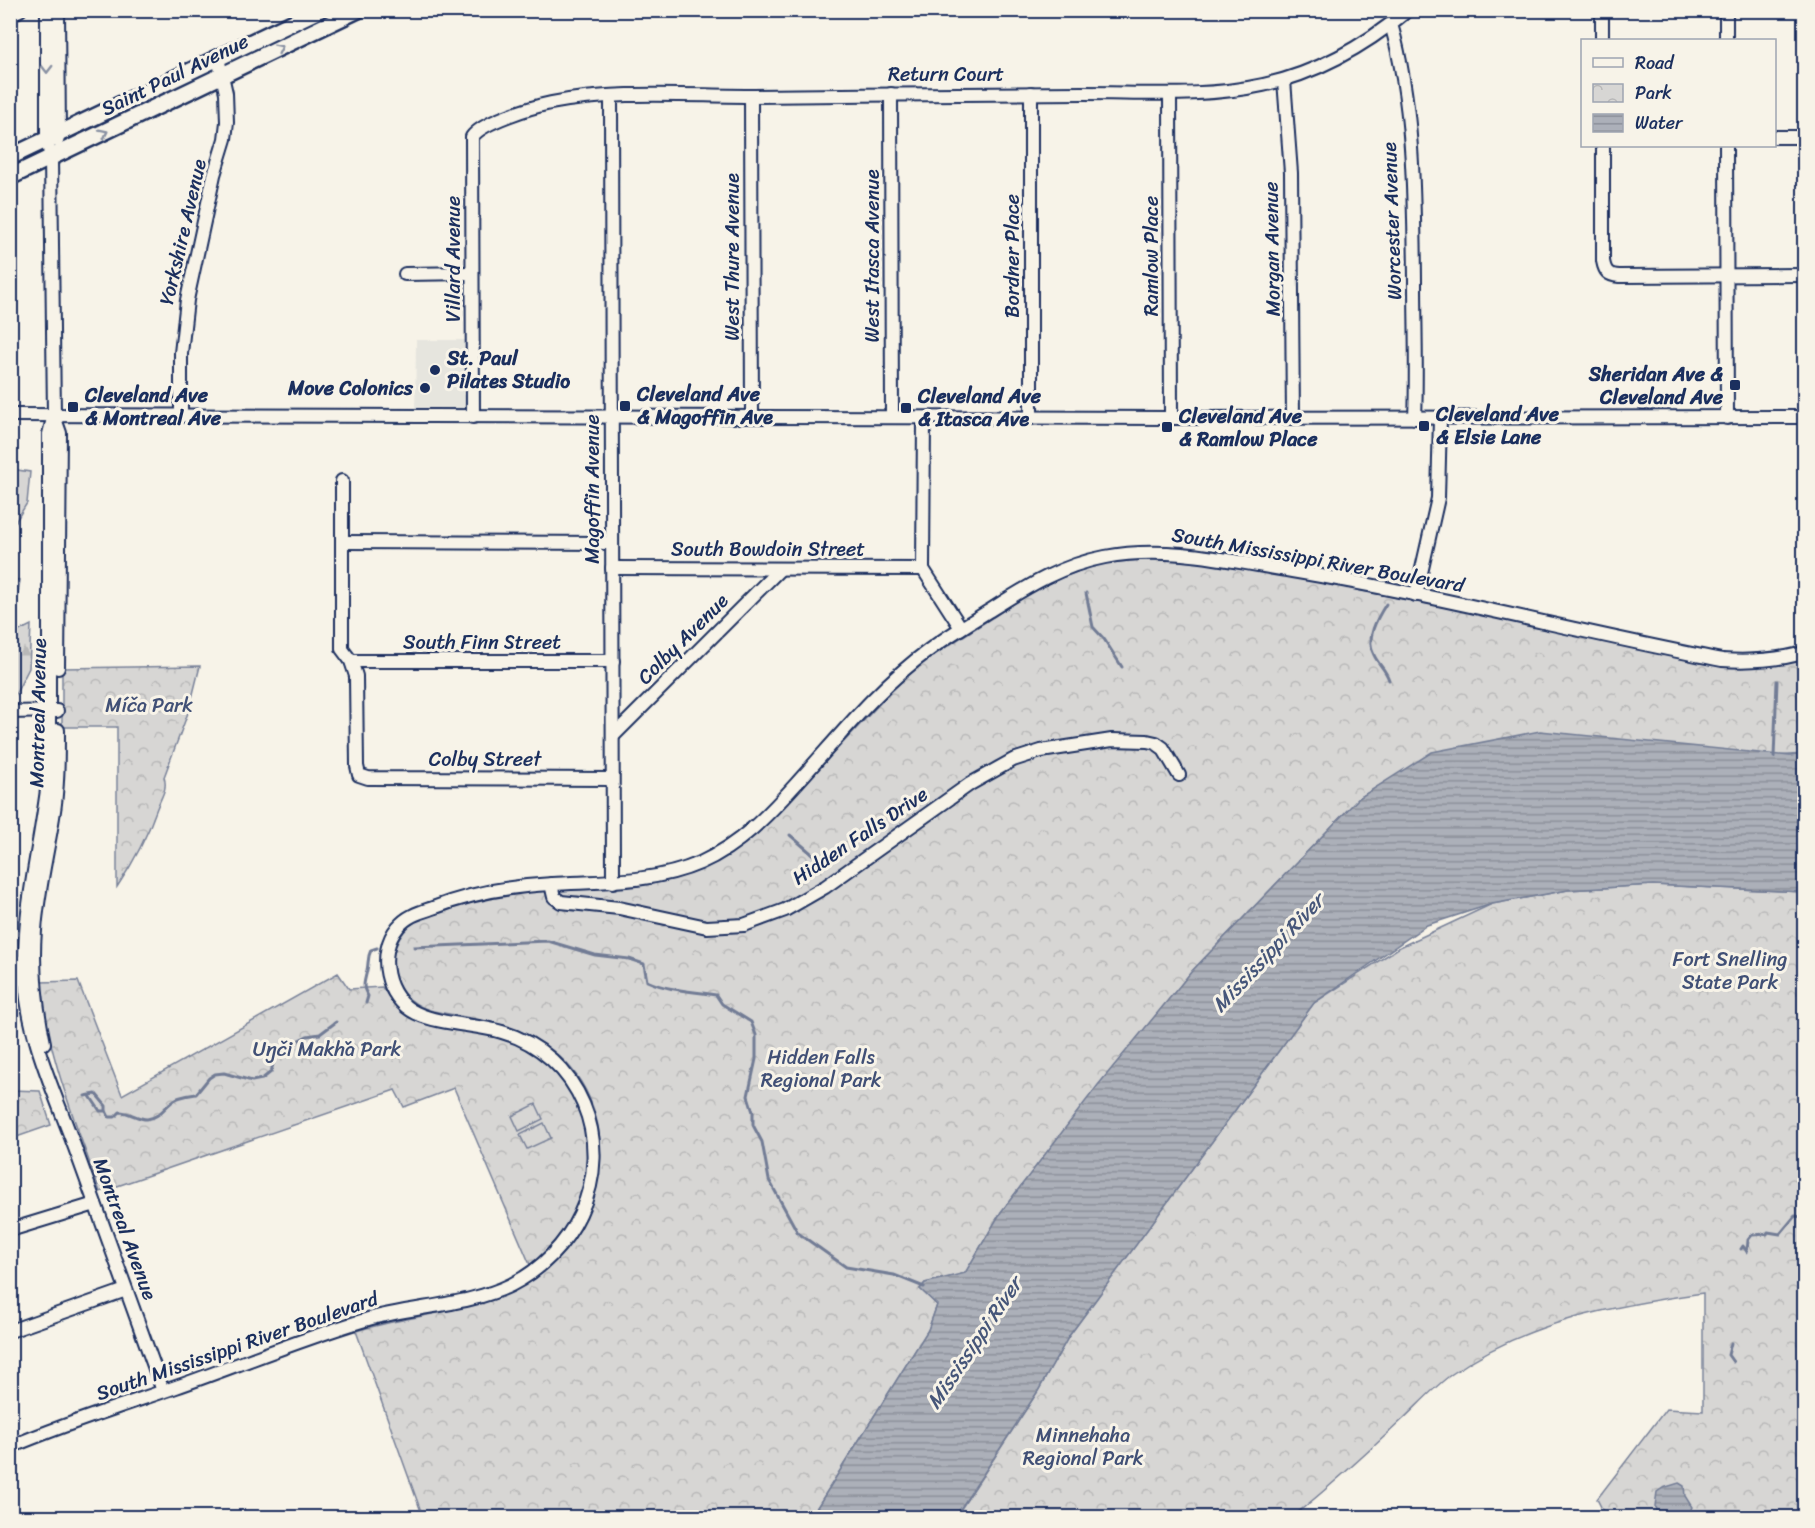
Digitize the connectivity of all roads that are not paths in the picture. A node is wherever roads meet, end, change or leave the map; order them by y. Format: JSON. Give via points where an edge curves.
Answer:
{"nodes":[{"id":1,"x":20,"y":10,"type":"edge"},
{"id":2,"x":47,"y":10,"type":"edge"},
{"id":3,"x":58,"y":10,"type":"edge"},
{"id":4,"x":320,"y":10,"type":"edge"},
{"id":5,"x":358,"y":10,"type":"edge"},
{"id":6,"x":1408,"y":10,"type":"edge"},
{"id":7,"x":1602,"y":10,"type":"edge"},
{"id":8,"x":1726,"y":10,"type":"edge"},
{"id":9,"x":10,"y":15,"type":"edge"},
{"id":10,"x":1391,"y":24,"type":"junction"},
{"id":11,"x":1602,"y":39,"type":"edge"},
{"id":12,"x":1726,"y":39,"type":"edge"},
{"id":13,"x":218,"y":58,"type":"junction"},
{"id":14,"x":223,"y":75,"type":"junction"},
{"id":15,"x":1284,"y":80,"type":"junction"},
{"id":16,"x":1031,"y":93,"type":"junction"},
{"id":17,"x":891,"y":94,"type":"junction"},
{"id":18,"x":1170,"y":94,"type":"junction"},
{"id":19,"x":751,"y":96,"type":"junction"},
{"id":20,"x":611,"y":97,"type":"junction"},
{"id":21,"x":53,"y":137,"type":"junction"},
{"id":22,"x":472,"y":137,"type":"joint"},
{"id":23,"x":1776,"y":137,"type":"edge"},
{"id":24,"x":1804,"y":137,"type":"edge"},
{"id":25,"x":1603,"y":147,"type":"edge"},
{"id":26,"x":1726,"y":147,"type":"edge"},
{"id":27,"x":10,"y":158,"type":"edge"},
{"id":28,"x":51,"y":158,"type":"junction"},
{"id":29,"x":10,"y":177,"type":"edge"},
{"id":30,"x":471,"y":273,"type":"junction"},
{"id":31,"x":405,"y":274,"type":"dead end"},
{"id":32,"x":1727,"y":275,"type":"junction"},
{"id":33,"x":1804,"y":275,"type":"edge"},
{"id":34,"x":10,"y":415,"type":"edge"},
{"id":35,"x":54,"y":415,"type":"junction"},
{"id":36,"x":181,"y":416,"type":"junction"},
{"id":37,"x":473,"y":417,"type":"junction"},
{"id":38,"x":611,"y":417,"type":"junction"},
{"id":39,"x":752,"y":417,"type":"junction"},
{"id":40,"x":892,"y":417,"type":"junction"},
{"id":41,"x":1804,"y":417,"type":"edge"},
{"id":42,"x":924,"y":418,"type":"junction"},
{"id":43,"x":1031,"y":418,"type":"junction"},
{"id":44,"x":1171,"y":418,"type":"junction"},
{"id":45,"x":1293,"y":418,"type":"junction"},
{"id":46,"x":1415,"y":418,"type":"junction"},
{"id":47,"x":1440,"y":418,"type":"junction"},
{"id":48,"x":1727,"y":418,"type":"junction"},
{"id":49,"x":342,"y":482,"type":"dead end"},
{"id":50,"x":342,"y":542,"type":"junction"},
{"id":51,"x":612,"y":543,"type":"junction"},
{"id":52,"x":612,"y":568,"type":"junction"},
{"id":53,"x":780,"y":569,"type":"junction"},
{"id":54,"x":923,"y":569,"type":"junction"},
{"id":55,"x":1416,"y":595,"type":"junction"},
{"id":56,"x":961,"y":628,"type":"junction"},
{"id":57,"x":1804,"y":652,"type":"edge"},
{"id":58,"x":351,"y":661,"type":"junction"},
{"id":59,"x":613,"y":662,"type":"junction"},
{"id":60,"x":54,"y":711,"type":"junction"},
{"id":61,"x":10,"y":712,"type":"edge"},
{"id":62,"x":613,"y":736,"type":"junction"},
{"id":63,"x":1179,"y":775,"type":"dead end"},
{"id":64,"x":612,"y":779,"type":"junction"},
{"id":65,"x":613,"y":882,"type":"junction"},
{"id":66,"x":551,"y":884,"type":"junction"},
{"id":67,"x":10,"y":962,"type":"edge"},
{"id":68,"x":30,"y":962,"type":"junction"},
{"id":69,"x":10,"y":979,"type":"edge"},
{"id":70,"x":30,"y":979,"type":"junction"},
{"id":71,"x":94,"y":1204,"type":"junction"},
{"id":72,"x":10,"y":1230,"type":"edge"},
{"id":73,"x":126,"y":1290,"type":"junction"},
{"id":74,"x":10,"y":1331,"type":"edge"},
{"id":75,"x":163,"y":1391,"type":"junction"},
{"id":76,"x":10,"y":1447,"type":"edge"}],
"edges":[{"from":1,"to":9,"type":"street"},
{"from":2,"to":21,"type":"street","name":"Montreal Avenue","one_way":true},
{"from":3,"to":21,"type":"street","name":"Montreal Avenue"},
{"from":4,"to":13,"type":"main road","name":"Saint Paul Avenue"},
{"from":14,"to":5,"type":"main road","name":"Saint Paul Avenue","one_way":true},
{"from":6,"to":10,"type":"street","name":"Return Court"},
{"from":7,"to":11,"type":"street"},
{"from":8,"to":12,"type":"street"},
{"from":10,"to":15,"type":"street","name":"Return Court","via":[[1346,54]]},
{"from":10,"to":46,"type":"street","name":"Worcester Avenue","via":[[1403,86],[1413,190]]},
{"from":13,"to":14,"type":"street","name":"Yorkshire Avenue"},
{"from":13,"to":21,"type":"main road","name":"Saint Paul Avenue"},
{"from":28,"to":14,"type":"main road","name":"Saint Paul Avenue","one_way":true},
{"from":14,"to":36,"type":"street","name":"Yorkshire Avenue","via":[[227,102],[225,139],[186,300]]},
{"from":15,"to":18,"type":"street","name":"Return Court","via":[[1233,90]]},
{"from":15,"to":45,"type":"street","name":"Morgan Avenue","via":[[1291,173]]},
{"from":16,"to":17,"type":"street","name":"Return Court"},
{"from":16,"to":18,"type":"street","name":"Return Court"},
{"from":16,"to":43,"type":"street","name":"Bordner Place"},
{"from":17,"to":19,"type":"street","name":"Return Court"},
{"from":17,"to":40,"type":"street","name":"West Itasca Avenue"},
{"from":18,"to":44,"type":"street","name":"Ramlow Place"},
{"from":19,"to":20,"type":"street","name":"Return Court"},
{"from":19,"to":39,"type":"street","name":"West Thure Avenue"},
{"from":20,"to":22,"type":"street","name":"Return Court","via":[[550,103],[476,131]]},
{"from":20,"to":38,"type":"street","name":"Magoffin Avenue"},
{"from":21,"to":27,"type":"main road","name":"Saint Paul Avenue"},
{"from":21,"to":28,"type":"street","name":"Montreal Avenue"},
{"from":22,"to":30,"type":"street","name":"Villard Avenue"},
{"from":23,"to":24,"type":"street"},
{"from":25,"to":32,"type":"street","via":[[1606,272],[1619,276]]},
{"from":26,"to":32,"type":"street"},
{"from":28,"to":29,"type":"main road","name":"Saint Paul Avenue"},
{"from":28,"to":35,"type":"street","name":"Montreal Avenue"},
{"from":30,"to":31,"type":"street"},
{"from":30,"to":37,"type":"street","name":"Villard Avenue"},
{"from":32,"to":33,"type":"street"},
{"from":32,"to":48,"type":"street"},
{"from":34,"to":35,"type":"street"},
{"from":35,"to":36,"type":"street"},
{"from":35,"to":60,"type":"street","name":"Montreal Avenue","via":[[50,434]]},
{"from":36,"to":37,"type":"street"},
{"from":37,"to":38,"type":"street"},
{"from":38,"to":39,"type":"street"},
{"from":38,"to":51,"type":"street","name":"Magoffin Avenue"},
{"from":39,"to":40,"type":"street"},
{"from":40,"to":42,"type":"street"},
{"from":41,"to":48,"type":"street"},
{"from":42,"to":43,"type":"street"},
{"from":42,"to":54,"type":"street"},
{"from":43,"to":44,"type":"street"},
{"from":44,"to":45,"type":"street"},
{"from":45,"to":46,"type":"street"},
{"from":46,"to":47,"type":"street"},
{"from":47,"to":48,"type":"street"},
{"from":47,"to":55,"type":"street","via":[[1437,498]]},
{"from":49,"to":50,"type":"street"},
{"from":50,"to":51,"type":"street"},
{"from":50,"to":58,"type":"street","via":[[342,649]]},
{"from":51,"to":52,"type":"street","name":"Magoffin Avenue"},
{"from":52,"to":53,"type":"street","name":"South Bowdoin Street"},
{"from":52,"to":59,"type":"street","name":"Magoffin Avenue"},
{"from":53,"to":54,"type":"street","name":"South Bowdoin Street"},
{"from":53,"to":62,"type":"street","name":"Colby Avenue"},
{"from":54,"to":56,"type":"street"},
{"from":55,"to":56,"type":"street","name":"South Mississippi River Boulevard","via":[[1179,553],[1129,553],[1057,571]]},
{"from":55,"to":57,"type":"street","name":"South Mississippi River Boulevard","via":[[1722,660],[1780,659]]},
{"from":56,"to":65,"type":"street","name":"South Mississippi River Boulevard","via":[[890,683],[744,837],[683,870]]},
{"from":58,"to":59,"type":"street","name":"South Finn Street"},
{"from":58,"to":64,"type":"street","name":"Colby Street","via":[[356,676],[359,775]]},
{"from":59,"to":62,"type":"street","name":"Magoffin Avenue"},
{"from":60,"to":61,"type":"street"},
{"from":60,"to":68,"type":"street","name":"Montreal Avenue","via":[[45,816],[31,881],[26,929]]},
{"from":62,"to":64,"type":"street","name":"Magoffin Avenue"},
{"from":63,"to":66,"type":"street","name":"Hidden Falls Drive","via":[[1163,748],[1147,741],[1112,740],[1041,751],[1013,760],[970,784],[825,887],[785,910],[744,925],[707,927],[619,908],[561,902],[554,897]]},
{"from":64,"to":65,"type":"street","name":"Magoffin Avenue"},
{"from":65,"to":66,"type":"street","name":"South Mississippi River Boulevard"},
{"from":66,"to":75,"type":"street","name":"South Mississippi River Boulevard","via":[[486,893],[410,916],[390,938],[386,964],[393,991],[414,1012],[501,1031],[523,1040],[547,1055],[571,1080],[589,1118],[594,1142],[589,1191],[566,1238],[540,1265],[498,1290],[369,1319]]},
{"from":67,"to":68,"type":"street"},
{"from":68,"to":70,"type":"street","name":"Montreal Avenue"},
{"from":69,"to":70,"type":"street"},
{"from":70,"to":71,"type":"street","name":"Montreal Avenue","via":[[35,1042]]},
{"from":71,"to":72,"type":"street"},
{"from":71,"to":73,"type":"street","name":"Montreal Avenue"},
{"from":73,"to":74,"type":"street"},
{"from":73,"to":75,"type":"street","name":"Montreal Avenue"},
{"from":75,"to":76,"type":"street","name":"South Mississippi River Boulevard"}]}
